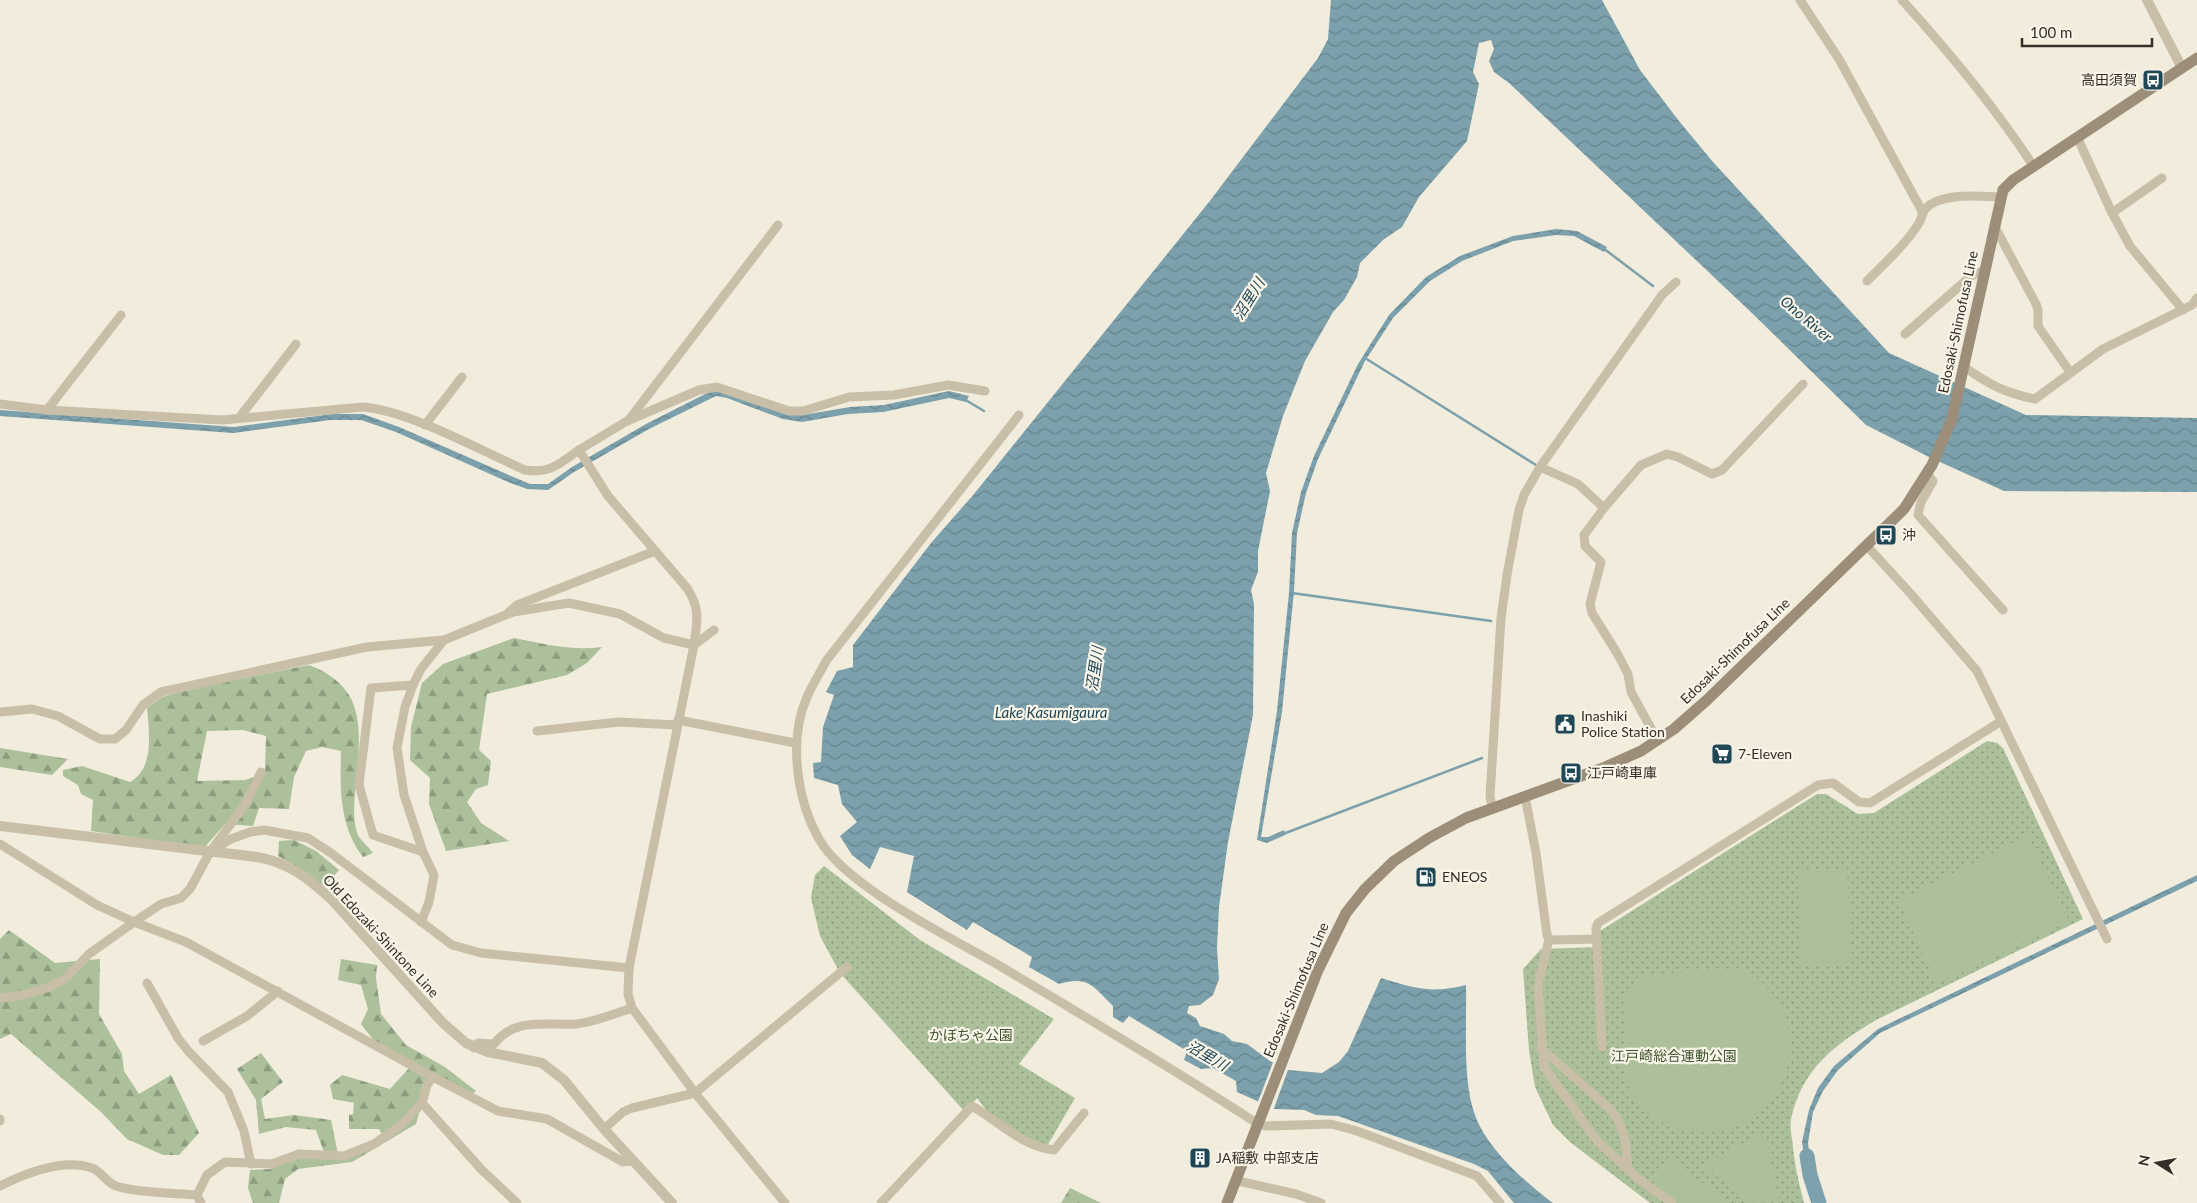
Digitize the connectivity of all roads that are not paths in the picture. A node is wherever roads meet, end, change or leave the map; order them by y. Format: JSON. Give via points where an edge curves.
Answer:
{"nodes":[{"id":1,"x":1800,"y":0,"type":"edge"},
{"id":2,"x":1902,"y":0,"type":"edge"},
{"id":3,"x":2147,"y":0,"type":"edge"},
{"id":4,"x":2197,"y":58,"type":"edge"},
{"id":5,"x":2182,"y":68,"type":"junction"},
{"id":6,"x":2078,"y":139,"type":"junction"},
{"id":7,"x":2034,"y":167,"type":"junction"},
{"id":8,"x":2162,"y":178,"type":"dead end"},
{"id":9,"x":2000,"y":198,"type":"junction"},
{"id":10,"x":1922,"y":211,"type":"junction"},
{"id":11,"x":2112,"y":213,"type":"junction"},
{"id":12,"x":778,"y":225,"type":"dead end"},
{"id":13,"x":1994,"y":225,"type":"junction"},
{"id":14,"x":1985,"y":270,"type":"junction"},
{"id":15,"x":1867,"y":281,"type":"dead end"},
{"id":16,"x":1676,"y":282,"type":"dead end"},
{"id":17,"x":2197,"y":298,"type":"edge"},
{"id":18,"x":2183,"y":310,"type":"junction"},
{"id":19,"x":121,"y":315,"type":"dead end"},
{"id":20,"x":1905,"y":334,"type":"dead end"},
{"id":21,"x":296,"y":344,"type":"dead end"},
{"id":22,"x":1963,"y":370,"type":"junction"},
{"id":23,"x":2070,"y":372,"type":"junction"},
{"id":24,"x":462,"y":377,"type":"dead end"},
{"id":25,"x":1803,"y":384,"type":"dead end"},
{"id":26,"x":985,"y":392,"type":"dead end"},
{"id":27,"x":0,"y":404,"type":"edge"},
{"id":28,"x":47,"y":410,"type":"junction"},
{"id":29,"x":1019,"y":415,"type":"dead end"},
{"id":30,"x":239,"y":418,"type":"junction"},
{"id":31,"x":627,"y":421,"type":"junction"},
{"id":32,"x":426,"y":426,"type":"junction"},
{"id":33,"x":579,"y":450,"type":"junction"},
{"id":34,"x":1540,"y":466,"type":"junction"},
{"id":35,"x":1930,"y":470,"type":"junction"},
{"id":36,"x":1604,"y":508,"type":"junction"},
{"id":37,"x":1867,"y":546,"type":"junction"},
{"id":38,"x":655,"y":551,"type":"junction"},
{"id":39,"x":2002,"y":610,"type":"dead end"},
{"id":40,"x":507,"y":614,"type":"junction"},
{"id":41,"x":714,"y":630,"type":"dead end"},
{"id":42,"x":444,"y":640,"type":"junction"},
{"id":43,"x":694,"y":645,"type":"junction"},
{"id":44,"x":414,"y":685,"type":"junction"},
{"id":45,"x":0,"y":712,"type":"edge"},
{"id":46,"x":677,"y":722,"type":"junction"},
{"id":47,"x":2000,"y":722,"type":"junction"},
{"id":48,"x":536,"y":731,"type":"dead end"},
{"id":49,"x":1658,"y":741,"type":"junction"},
{"id":50,"x":795,"y":743,"type":"junction"},
{"id":51,"x":261,"y":772,"type":"dead end"},
{"id":52,"x":1525,"y":796,"type":"junction"},
{"id":53,"x":1492,"y":807,"type":"junction"},
{"id":54,"x":0,"y":826,"type":"edge"},
{"id":55,"x":0,"y":844,"type":"edge"},
{"id":56,"x":210,"y":852,"type":"junction"},
{"id":57,"x":423,"y":852,"type":"junction"},
{"id":58,"x":134,"y":922,"type":"junction"},
{"id":59,"x":421,"y":922,"type":"junction"},
{"id":60,"x":1549,"y":939,"type":"junction"},
{"id":61,"x":1596,"y":939,"type":"junction"},
{"id":62,"x":2107,"y":940,"type":"dead end"},
{"id":63,"x":847,"y":967,"type":"dead end"},
{"id":64,"x":629,"y":968,"type":"junction"},
{"id":65,"x":147,"y":983,"type":"dead end"},
{"id":66,"x":278,"y":991,"type":"junction"},
{"id":67,"x":0,"y":998,"type":"edge"},
{"id":68,"x":632,"y":1008,"type":"junction"},
{"id":69,"x":203,"y":1042,"type":"dead end"},
{"id":70,"x":474,"y":1048,"type":"junction"},
{"id":71,"x":1541,"y":1048,"type":"junction"},
{"id":72,"x":1602,"y":1048,"type":"dead end"},
{"id":73,"x":433,"y":1076,"type":"junction"},
{"id":74,"x":695,"y":1093,"type":"junction"},
{"id":75,"x":422,"y":1103,"type":"junction"},
{"id":76,"x":1084,"y":1113,"type":"dead end"},
{"id":77,"x":1259,"y":1121,"type":"junction"},
{"id":78,"x":604,"y":1129,"type":"junction"},
{"id":79,"x":633,"y":1161,"type":"junction"},
{"id":80,"x":250,"y":1164,"type":"junction"},
{"id":81,"x":1628,"y":1169,"type":"junction"},
{"id":82,"x":1238,"y":1180,"type":"junction"},
{"id":83,"x":0,"y":1186,"type":"edge"},
{"id":84,"x":199,"y":1199,"type":"edge"},
{"id":85,"x":517,"y":1203,"type":"edge"},
{"id":86,"x":672,"y":1203,"type":"edge"},
{"id":87,"x":785,"y":1203,"type":"edge"},
{"id":88,"x":881,"y":1203,"type":"edge"},
{"id":89,"x":1227,"y":1203,"type":"edge"},
{"id":90,"x":1321,"y":1203,"type":"edge"},
{"id":91,"x":1500,"y":1203,"type":"edge"},
{"id":92,"x":1672,"y":1203,"type":"edge"}],
"edges":[{"from":1,"to":10,"type":"street","via":[[1839,59]]},
{"from":2,"to":7,"type":"street","via":[[1948,51]]},
{"from":3,"to":5,"type":"street"},
{"from":4,"to":5,"type":"main road","name":"Edosaki-Shimofusa Line"},
{"from":5,"to":6,"type":"main road","name":"Edosaki-Shimofusa Line"},
{"from":6,"to":7,"type":"main road","name":"Edosaki-Shimofusa Line"},
{"from":6,"to":11,"type":"street"},
{"from":7,"to":9,"type":"main road","name":"Edosaki-Shimofusa Line","via":[[2007,185]]},
{"from":8,"to":11,"type":"street"},
{"from":9,"to":10,"type":"street","via":[[1965,195],[1934,203]]},
{"from":9,"to":13,"type":"main road","name":"Edosaki-Shimofusa Line"},
{"from":10,"to":15,"type":"street","via":[[1920,222]]},
{"from":11,"to":18,"type":"street","via":[[2130,246]]},
{"from":12,"to":31,"type":"street"},
{"from":13,"to":14,"type":"main road","name":"Edosaki-Shimofusa Line"},
{"from":13,"to":23,"type":"street","via":[[2036,304],[2038,326]]},
{"from":14,"to":20,"type":"street","via":[[1971,276]]},
{"from":14,"to":22,"type":"main road","name":"Edosaki-Shimofusa Line"},
{"from":16,"to":34,"type":"street","via":[[1662,295]]},
{"from":17,"to":18,"type":"street"},
{"from":18,"to":23,"type":"street","via":[[2103,349]]},
{"from":19,"to":28,"type":"street"},
{"from":21,"to":30,"type":"street"},
{"from":22,"to":23,"type":"street","via":[[2011,394],[2035,399]]},
{"from":22,"to":35,"type":"main road","name":"Edosaki-Shimofusa Line","via":[[1952,419]]},
{"from":24,"to":32,"type":"street"},
{"from":25,"to":36,"type":"street","via":[[1722,470],[1712,474],[1667,454],[1641,465]]},
{"from":26,"to":31,"type":"street","via":[[948,385],[894,395],[849,398],[803,411],[789,411],[717,387],[698,390]]},
{"from":27,"to":28,"type":"street"},
{"from":28,"to":30,"type":"street","via":[[222,420]]},
{"from":29,"to":50,"type":"street","via":[[826,661],[806,699]]},
{"from":30,"to":32,"type":"street","via":[[363,407],[378,408]]},
{"from":31,"to":33,"type":"street"},
{"from":32,"to":33,"type":"street","via":[[525,470],[550,470]]},
{"from":33,"to":38,"type":"street","via":[[608,496]]},
{"from":34,"to":36,"type":"street","via":[[1578,484]]},
{"from":34,"to":53,"type":"street","via":[[1519,510],[1504,592],[1490,796]]},
{"from":35,"to":37,"type":"main road","name":"Edosaki-Shimofusa Line","via":[[1904,509]]},
{"from":35,"to":39,"type":"street","via":[[1933,481],[1921,502],[1918,515]]},
{"from":36,"to":49,"type":"street","via":[[1584,535],[1585,546],[1601,562],[1590,604],[1592,613],[1628,674],[1631,692]]},
{"from":37,"to":47,"type":"street","via":[[1977,671]]},
{"from":37,"to":49,"type":"main road","name":"Edosaki-Shimofusa Line","via":[[1707,700]]},
{"from":38,"to":40,"type":"street","via":[[517,605]]},
{"from":38,"to":43,"type":"street","via":[[696,602]]},
{"from":40,"to":42,"type":"street"},
{"from":40,"to":43,"type":"street","via":[[568,604],[620,614],[664,638]]},
{"from":41,"to":43,"type":"street"},
{"from":42,"to":44,"type":"street","via":[[421,669]]},
{"from":42,"to":45,"type":"street","via":[[348,651],[161,692],[143,705],[126,730],[115,739],[100,739],[58,716],[32,710]]},
{"from":43,"to":46,"type":"street"},
{"from":44,"to":57,"type":"street","via":[[405,707],[397,748],[404,795]]},
{"from":44,"to":57,"type":"street","via":[[371,688],[360,785],[372,835]]},
{"from":46,"to":48,"type":"street","via":[[619,722]]},
{"from":46,"to":50,"type":"street"},
{"from":46,"to":64,"type":"street"},
{"from":47,"to":61,"type":"street","via":[[1870,802],[1859,802],[1833,783],[1818,785],[1601,921],[1596,928]]},
{"from":47,"to":62,"type":"street"},
{"from":49,"to":52,"type":"main road","name":"Edosaki-Shimofusa Line","via":[[1604,768]]},
{"from":50,"to":77,"type":"street","via":[[800,791],[819,840],[843,868],[892,903]]},
{"from":51,"to":56,"type":"street","via":[[244,806]]},
{"from":52,"to":53,"type":"main road","name":"Edosaki-Shimofusa Line"},
{"from":52,"to":60,"type":"street"},
{"from":53,"to":77,"type":"main road","name":"Edosaki-Shimofusa Line","via":[[1454,824],[1411,850],[1379,875],[1355,900],[1329,947]]},
{"from":54,"to":56,"type":"street","name":"Old Edozaki-Shintone Line"},
{"from":55,"to":58,"type":"street","via":[[97,905]]},
{"from":56,"to":58,"type":"street","via":[[190,889],[181,898],[161,904]]},
{"from":56,"to":59,"type":"street","via":[[231,838],[264,830],[308,838]]},
{"from":56,"to":70,"type":"street","name":"Old Edozaki-Shintone Line","via":[[269,859],[302,874],[331,899],[443,1023]]},
{"from":57,"to":59,"type":"street","via":[[434,875]]},
{"from":58,"to":66,"type":"street","via":[[186,942]]},
{"from":58,"to":67,"type":"street","via":[[89,954],[65,979],[47,988]]},
{"from":59,"to":64,"type":"street","via":[[452,945],[481,954]]},
{"from":60,"to":61,"type":"street"},
{"from":60,"to":71,"type":"street","via":[[1538,986]]},
{"from":61,"to":72,"type":"street"},
{"from":63,"to":74,"type":"street"},
{"from":64,"to":68,"type":"street","via":[[628,994]]},
{"from":65,"to":80,"type":"street","via":[[178,1038],[228,1092],[244,1131]]},
{"from":66,"to":69,"type":"street","via":[[247,1016]]},
{"from":66,"to":73,"type":"street"},
{"from":68,"to":70,"type":"street","via":[[576,1024],[520,1025],[500,1036],[494,1044],[478,1044]]},
{"from":68,"to":74,"type":"street"},
{"from":70,"to":78,"type":"street","name":"Old Edozaki-Shintone Line","via":[[542,1063],[564,1080]]},
{"from":71,"to":81,"type":"street","via":[[1546,1072],[1598,1142]]},
{"from":71,"to":81,"type":"street","via":[[1621,1122]]},
{"from":73,"to":75,"type":"street"},
{"from":73,"to":79,"type":"street","via":[[498,1110],[547,1119],[623,1162]]},
{"from":74,"to":78,"type":"street","via":[[632,1108]]},
{"from":74,"to":87,"type":"street"},
{"from":75,"to":80,"type":"street","via":[[401,1126],[374,1144],[344,1156],[299,1154],[272,1164]]},
{"from":75,"to":85,"type":"street","via":[[481,1169]]},
{"from":76,"to":88,"type":"street","via":[[1054,1150],[1038,1148],[1015,1136],[972,1106]]},
{"from":77,"to":82,"type":"main road","name":"Edosaki-Shimofusa Line"},
{"from":77,"to":91,"type":"street","via":[[1266,1126],[1331,1124],[1357,1131],[1477,1176]]},
{"from":78,"to":79,"type":"street","name":"Old Edozaki-Shintone Line"},
{"from":79,"to":86,"type":"street","name":"Old Edozaki-Shintone Line"},
{"from":80,"to":84,"type":"street","via":[[225,1162],[207,1175]]},
{"from":81,"to":92,"type":"street"},
{"from":82,"to":89,"type":"main road","name":"Edosaki-Shimofusa Line"},
{"from":82,"to":90,"type":"street"},
{"from":83,"to":84,"type":"street","via":[[55,1166],[77,1165],[94,1168],[115,1186]]}]}
